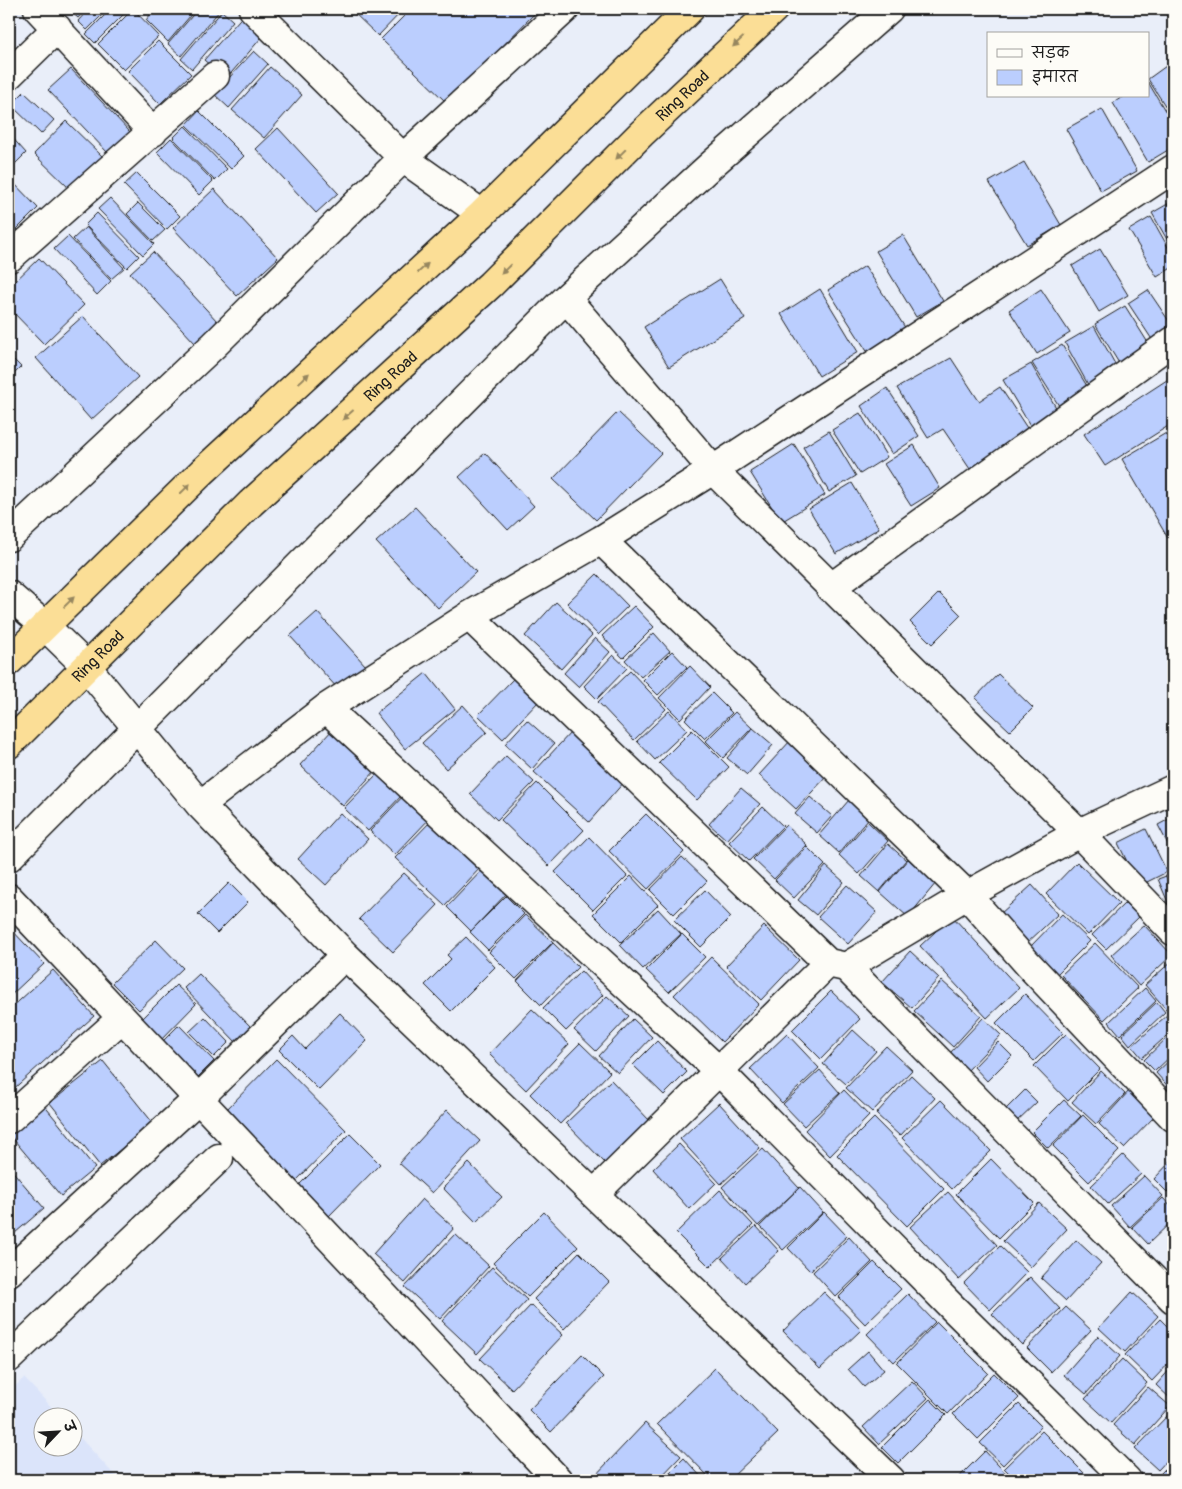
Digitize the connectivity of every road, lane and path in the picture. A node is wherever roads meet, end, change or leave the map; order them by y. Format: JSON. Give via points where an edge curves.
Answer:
{"nodes":[{"id":1,"x":38,"y":9,"type":"edge"},
{"id":2,"x":253,"y":9,"type":"edge"},
{"id":3,"x":565,"y":9,"type":"edge"},
{"id":4,"x":690,"y":9,"type":"edge"},
{"id":5,"x":774,"y":9,"type":"edge"},
{"id":6,"x":889,"y":9,"type":"edge"},
{"id":7,"x":57,"y":28,"type":"junction"},
{"id":8,"x":9,"y":74,"type":"edge"},
{"id":9,"x":215,"y":76,"type":"dead end"},
{"id":10,"x":153,"y":132,"type":"junction"},
{"id":11,"x":403,"y":158,"type":"junction"},
{"id":12,"x":1170,"y":177,"type":"edge"},
{"id":13,"x":482,"y":214,"type":"junction"},
{"id":14,"x":9,"y":258,"type":"edge"},
{"id":15,"x":566,"y":298,"type":"junction"},
{"id":16,"x":1173,"y":341,"type":"edge"},
{"id":17,"x":713,"y":470,"type":"junction"},
{"id":18,"x":9,"y":537,"type":"edge"},
{"id":19,"x":601,"y":540,"type":"junction"},
{"id":20,"x":830,"y":588,"type":"junction"},
{"id":21,"x":9,"y":595,"type":"edge"},
{"id":22,"x":470,"y":616,"type":"junction"},
{"id":23,"x":45,"y":626,"type":"junction"},
{"id":24,"x":9,"y":661,"type":"edge"},
{"id":25,"x":86,"y":666,"type":"junction"},
{"id":26,"x":326,"y":708,"type":"junction"},
{"id":27,"x":136,"y":726,"type":"junction"},
{"id":28,"x":9,"y":744,"type":"edge"},
{"id":29,"x":1173,"y":790,"type":"edge"},
{"id":30,"x":200,"y":805,"type":"junction"},
{"id":31,"x":1079,"y":833,"type":"junction"},
{"id":32,"x":9,"y":857,"type":"edge"},
{"id":33,"x":967,"y":895,"type":"junction"},
{"id":34,"x":9,"y":898,"type":"edge"},
{"id":35,"x":1173,"y":932,"type":"edge"},
{"id":36,"x":345,"y":955,"type":"junction"},
{"id":37,"x":837,"y":965,"type":"junction"},
{"id":38,"x":122,"y":1018,"type":"junction"},
{"id":39,"x":720,"y":1072,"type":"junction"},
{"id":40,"x":199,"y":1098,"type":"junction"},
{"id":41,"x":1173,"y":1117,"type":"edge"},
{"id":42,"x":9,"y":1119,"type":"edge"},
{"id":43,"x":219,"y":1158,"type":"dead end"},
{"id":44,"x":594,"y":1194,"type":"junction"},
{"id":45,"x":9,"y":1272,"type":"edge"},
{"id":46,"x":1173,"y":1299,"type":"edge"},
{"id":47,"x":9,"y":1358,"type":"edge"},
{"id":48,"x":558,"y":1480,"type":"edge"},
{"id":49,"x":891,"y":1480,"type":"edge"},
{"id":50,"x":1126,"y":1480,"type":"edge"}],
"edges":[{"from":1,"to":7,"type":"street"},
{"from":2,"to":11,"type":"street"},
{"from":3,"to":11,"type":"street"},
{"from":4,"to":13,"type":"highway"},
{"from":5,"to":25,"type":"highway","name":"Ring Road","one_way":true,"via":[[641,134],[492,284],[251,503]]},
{"from":6,"to":15,"type":"street"},
{"from":7,"to":8,"type":"street"},
{"from":7,"to":10,"type":"street"},
{"from":9,"to":10,"type":"street"},
{"from":10,"to":14,"type":"street"},
{"from":11,"to":13,"type":"street"},
{"from":11,"to":18,"type":"street","via":[[214,345]]},
{"from":12,"to":17,"type":"street"},
{"from":23,"to":13,"type":"highway","one_way":true,"via":[[202,472]]},
{"from":15,"to":17,"type":"street"},
{"from":15,"to":27,"type":"street","via":[[392,475]]},
{"from":16,"to":20,"type":"street"},
{"from":17,"to":19,"type":"street"},
{"from":17,"to":20,"type":"street"},
{"from":19,"to":22,"type":"street"},
{"from":19,"to":33,"type":"street"},
{"from":20,"to":31,"type":"street"},
{"from":21,"to":23,"type":"street"},
{"from":22,"to":26,"type":"street"},
{"from":22,"to":37,"type":"street"},
{"from":23,"to":24,"type":"highway"},
{"from":23,"to":25,"type":"street"},
{"from":25,"to":27,"type":"street"},
{"from":25,"to":28,"type":"highway","name":"Ring Road"},
{"from":26,"to":30,"type":"street"},
{"from":26,"to":39,"type":"street"},
{"from":27,"to":30,"type":"street"},
{"from":27,"to":32,"type":"street"},
{"from":29,"to":31,"type":"street"},
{"from":30,"to":36,"type":"street"},
{"from":31,"to":33,"type":"street"},
{"from":31,"to":35,"type":"street"},
{"from":33,"to":37,"type":"street"},
{"from":33,"to":41,"type":"street"},
{"from":34,"to":38,"type":"street"},
{"from":36,"to":40,"type":"street"},
{"from":36,"to":44,"type":"street"},
{"from":37,"to":39,"type":"street"},
{"from":37,"to":46,"type":"street"},
{"from":38,"to":40,"type":"street"},
{"from":38,"to":42,"type":"street"},
{"from":39,"to":44,"type":"street"},
{"from":39,"to":50,"type":"street"},
{"from":40,"to":45,"type":"street"},
{"from":40,"to":48,"type":"street"},
{"from":43,"to":47,"type":"street"},
{"from":44,"to":49,"type":"street"}]}
